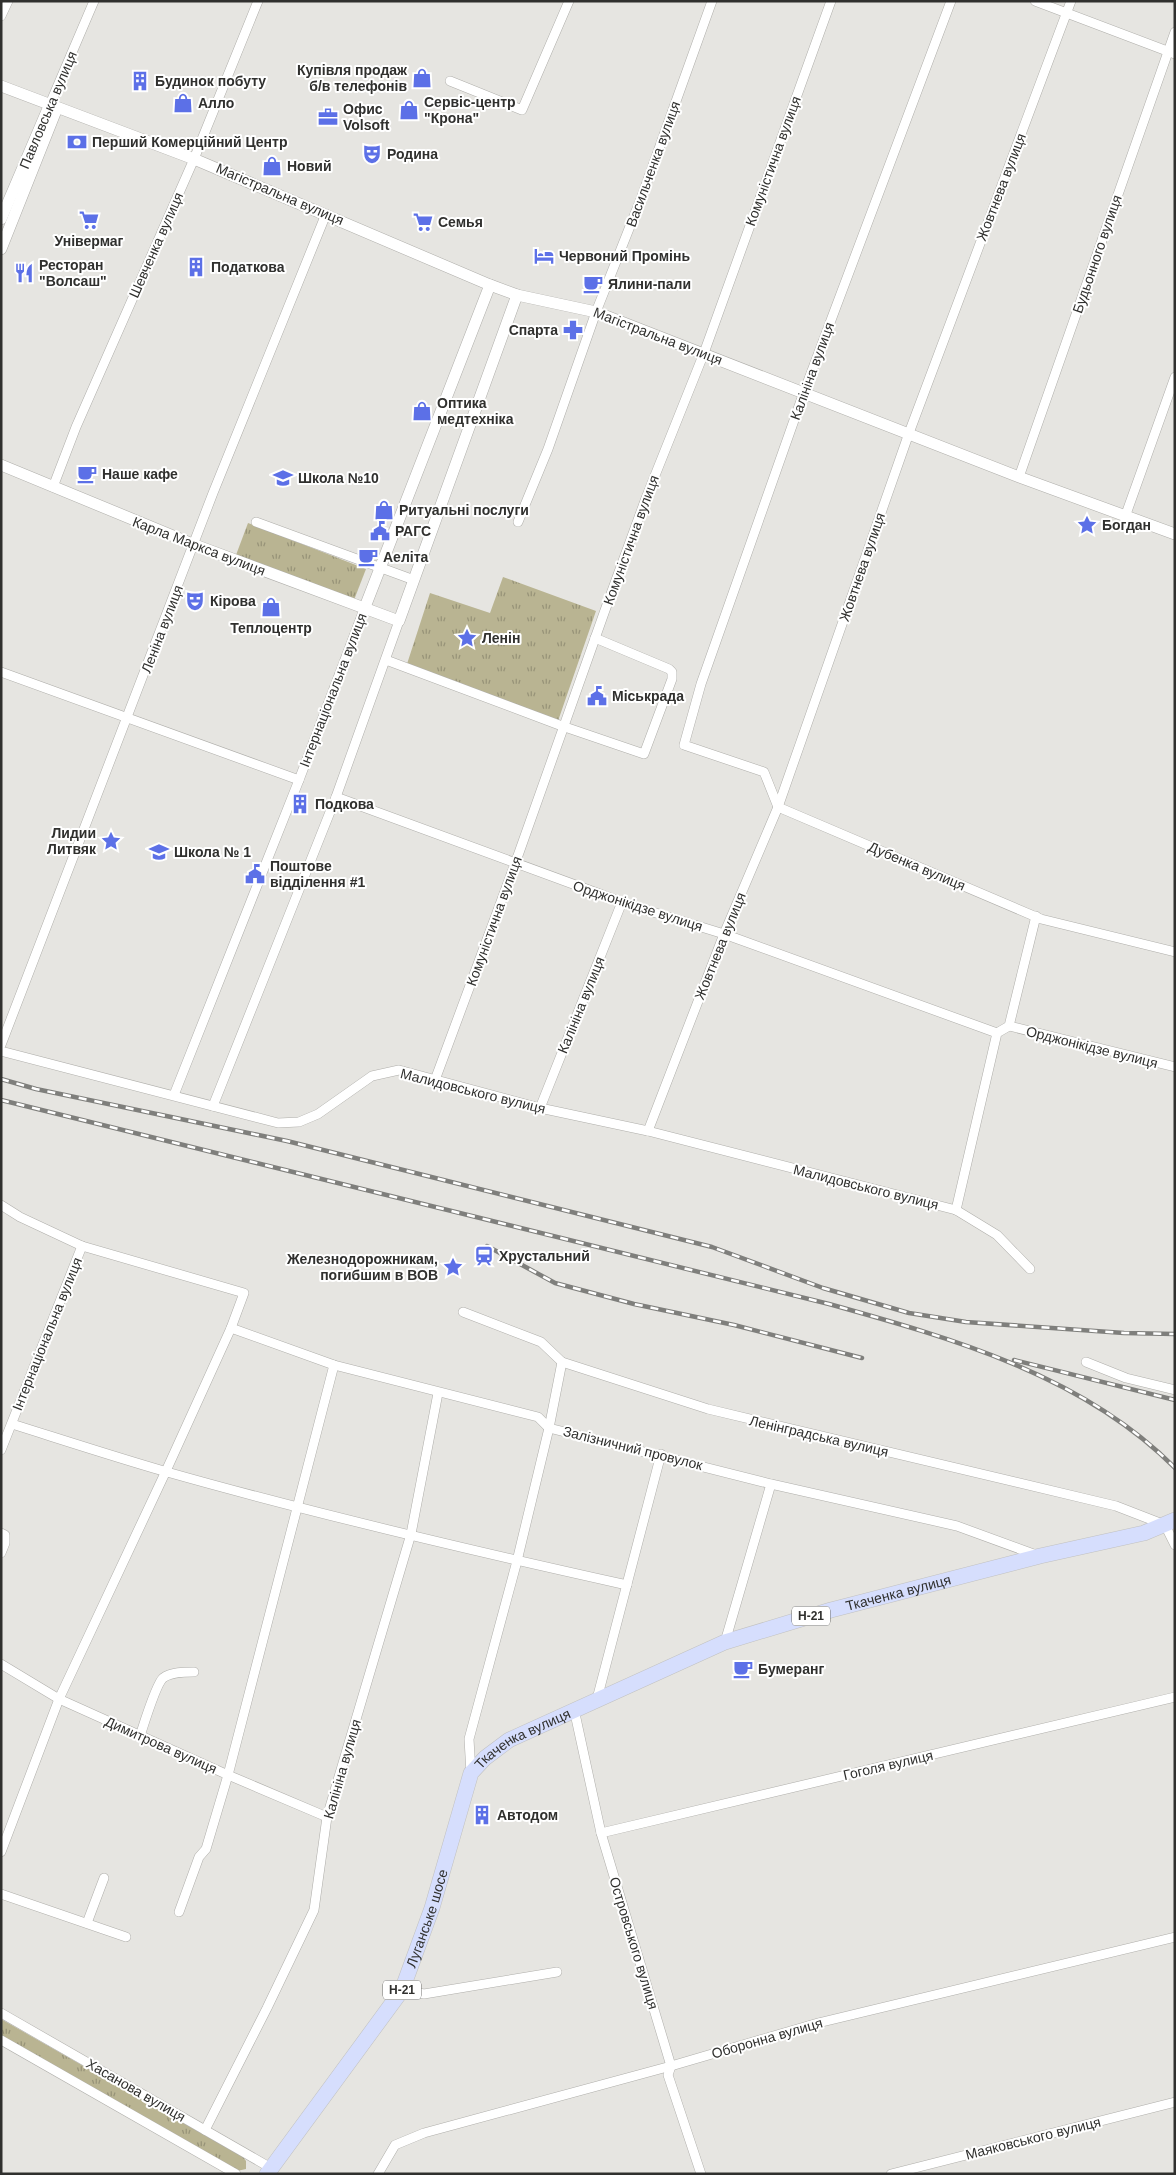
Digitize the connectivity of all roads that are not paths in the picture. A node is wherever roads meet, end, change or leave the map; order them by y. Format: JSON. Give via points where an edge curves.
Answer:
{"nodes":[{"id":1,"x":8,"y":1,"type":"edge"},
{"id":2,"x":94,"y":1,"type":"edge"},
{"id":3,"x":258,"y":1,"type":"edge"},
{"id":4,"x":569,"y":1,"type":"edge"},
{"id":5,"x":712,"y":1,"type":"edge"},
{"id":6,"x":831,"y":1,"type":"edge"},
{"id":7,"x":951,"y":1,"type":"edge"},
{"id":8,"x":1036,"y":1,"type":"edge"},
{"id":9,"x":1071,"y":1,"type":"edge"},
{"id":10,"x":1066,"y":13,"type":"junction"},
{"id":11,"x":1,"y":16,"type":"edge"},
{"id":12,"x":1175,"y":32,"type":"edge"},
{"id":13,"x":1171,"y":53,"type":"edge"},
{"id":14,"x":450,"y":81,"type":"dead end"},
{"id":15,"x":1,"y":86,"type":"edge"},
{"id":16,"x":54,"y":106,"type":"junction"},
{"id":17,"x":194,"y":159,"type":"junction"},
{"id":18,"x":326,"y":214,"type":"junction"},
{"id":19,"x":1,"y":219,"type":"edge"},
{"id":20,"x":1,"y":249,"type":"edge"},
{"id":21,"x":490,"y":285,"type":"junction"},
{"id":22,"x":517,"y":295,"type":"junction"},
{"id":23,"x":596,"y":312,"type":"junction"},
{"id":24,"x":704,"y":353,"type":"junction"},
{"id":25,"x":1175,"y":377,"type":"edge"},
{"id":26,"x":804,"y":392,"type":"junction"},
{"id":27,"x":909,"y":433,"type":"junction"},
{"id":28,"x":1,"y":465,"type":"edge"},
{"id":29,"x":1019,"y":477,"type":"junction"},
{"id":30,"x":53,"y":487,"type":"junction"},
{"id":31,"x":1125,"y":517,"type":"junction"},
{"id":32,"x":256,"y":522,"type":"dead end"},
{"id":33,"x":518,"y":522,"type":"dead end"},
{"id":34,"x":1175,"y":534,"type":"edge"},
{"id":35,"x":195,"y":545,"type":"junction"},
{"id":36,"x":379,"y":567,"type":"junction"},
{"id":37,"x":414,"y":580,"type":"junction"},
{"id":38,"x":365,"y":607,"type":"junction"},
{"id":39,"x":399,"y":621,"type":"junction"},
{"id":40,"x":595,"y":638,"type":"junction"},
{"id":41,"x":386,"y":660,"type":"junction"},
{"id":42,"x":1,"y":672,"type":"edge"},
{"id":43,"x":128,"y":718,"type":"junction"},
{"id":44,"x":562,"y":726,"type":"junction"},
{"id":45,"x":299,"y":780,"type":"junction"},
{"id":46,"x":336,"y":797,"type":"junction"},
{"id":47,"x":778,"y":807,"type":"junction"},
{"id":48,"x":515,"y":864,"type":"junction"},
{"id":49,"x":622,"y":902,"type":"junction"},
{"id":50,"x":1036,"y":916,"type":"junction"},
{"id":51,"x":724,"y":934,"type":"junction"},
{"id":52,"x":1175,"y":952,"type":"edge"},
{"id":53,"x":1010,"y":1026,"type":"junction"},
{"id":54,"x":998,"y":1033,"type":"junction"},
{"id":55,"x":1,"y":1045,"type":"edge"},
{"id":56,"x":1,"y":1051,"type":"edge"},
{"id":57,"x":1175,"y":1067,"type":"edge"},
{"id":58,"x":435,"y":1080,"type":"junction"},
{"id":59,"x":174,"y":1095,"type":"junction"},
{"id":60,"x":213,"y":1106,"type":"junction"},
{"id":61,"x":540,"y":1108,"type":"junction"},
{"id":62,"x":648,"y":1131,"type":"junction"},
{"id":63,"x":1,"y":1205,"type":"edge"},
{"id":64,"x":956,"y":1210,"type":"junction"},
{"id":65,"x":82,"y":1246,"type":"junction"},
{"id":66,"x":1030,"y":1269,"type":"dead end"},
{"id":67,"x":463,"y":1312,"type":"dead end"},
{"id":68,"x":231,"y":1328,"type":"junction"},
{"id":69,"x":562,"y":1362,"type":"junction"},
{"id":70,"x":1086,"y":1362,"type":"dead end"},
{"id":71,"x":334,"y":1365,"type":"junction"},
{"id":72,"x":1175,"y":1390,"type":"edge"},
{"id":73,"x":438,"y":1392,"type":"junction"},
{"id":74,"x":12,"y":1424,"type":"junction"},
{"id":75,"x":550,"y":1428,"type":"junction"},
{"id":76,"x":1,"y":1450,"type":"edge"},
{"id":77,"x":661,"y":1454,"type":"junction"},
{"id":78,"x":166,"y":1471,"type":"junction"},
{"id":79,"x":771,"y":1484,"type":"junction"},
{"id":80,"x":298,"y":1507,"type":"junction"},
{"id":81,"x":1170,"y":1522,"type":"edge"},
{"id":82,"x":1,"y":1533,"type":"edge"},
{"id":83,"x":411,"y":1534,"type":"junction"},
{"id":84,"x":1175,"y":1545,"type":"edge"},
{"id":85,"x":1,"y":1553,"type":"edge"},
{"id":86,"x":1040,"y":1556,"type":"junction"},
{"id":87,"x":517,"y":1561,"type":"junction"},
{"id":88,"x":627,"y":1585,"type":"junction"},
{"id":89,"x":725,"y":1642,"type":"junction"},
{"id":90,"x":1,"y":1664,"type":"edge"},
{"id":91,"x":194,"y":1672,"type":"dead end"},
{"id":92,"x":1175,"y":1697,"type":"edge"},
{"id":93,"x":59,"y":1699,"type":"junction"},
{"id":94,"x":597,"y":1699,"type":"junction"},
{"id":95,"x":574,"y":1709,"type":"junction"},
{"id":96,"x":140,"y":1736,"type":"junction"},
{"id":97,"x":471,"y":1773,"type":"junction"},
{"id":98,"x":228,"y":1775,"type":"junction"},
{"id":99,"x":327,"y":1817,"type":"junction"},
{"id":100,"x":601,"y":1833,"type":"junction"},
{"id":101,"x":1,"y":1852,"type":"edge"},
{"id":102,"x":104,"y":1878,"type":"dead end"},
{"id":103,"x":1,"y":1894,"type":"edge"},
{"id":104,"x":179,"y":1912,"type":"dead end"},
{"id":105,"x":87,"y":1923,"type":"junction"},
{"id":106,"x":126,"y":1937,"type":"dead end"},
{"id":107,"x":1175,"y":1937,"type":"edge"},
{"id":108,"x":558,"y":1972,"type":"dead end"},
{"id":109,"x":402,"y":1990,"type":"junction"},
{"id":110,"x":1,"y":2012,"type":"edge"},
{"id":111,"x":1,"y":2040,"type":"edge"},
{"id":112,"x":671,"y":2066,"type":"junction"},
{"id":113,"x":1175,"y":2102,"type":"edge"},
{"id":114,"x":206,"y":2130,"type":"junction"},
{"id":115,"x":269,"y":2171,"type":"edge"},
{"id":116,"x":236,"y":2174,"type":"edge"},
{"id":117,"x":378,"y":2174,"type":"edge"},
{"id":118,"x":701,"y":2174,"type":"edge"},
{"id":119,"x":891,"y":2174,"type":"edge"}],
"edges":[{"from":1,"to":11,"type":"street"},
{"from":2,"to":16,"type":"street","name":"Павловська вулиця"},
{"from":3,"to":17,"type":"street","name":"Шевченка вулиця"},
{"from":4,"to":14,"type":"street","via":[[522,110]]},
{"from":5,"to":23,"type":"street","name":"Васильченка вулиця","via":[[642,196]]},
{"from":6,"to":24,"type":"street","name":"Комуністична вулиця"},
{"from":7,"to":26,"type":"street","name":"Калініна вулиця"},
{"from":8,"to":10,"type":"street"},
{"from":9,"to":10,"type":"street","name":"Жовтнева вулиця"},
{"from":10,"to":13,"type":"street"},
{"from":10,"to":27,"type":"street","name":"Жовтнева вулиця"},
{"from":12,"to":13,"type":"street","name":"Будьонного вулиця"},
{"from":13,"to":29,"type":"street","name":"Будьонного вулиця"},
{"from":15,"to":16,"type":"street","name":"Магістральна вулиця"},
{"from":16,"to":17,"type":"street","name":"Магістральна вулиця"},
{"from":16,"to":19,"type":"street","name":"Павловська вулиця"},
{"from":16,"to":20,"type":"street","name":"Павловська вулиця"},
{"from":17,"to":18,"type":"street","name":"Магістральна вулиця"},
{"from":17,"to":30,"type":"street","name":"Шевченка вулиця","via":[[76,427]]},
{"from":18,"to":21,"type":"street","name":"Магістральна вулиця"},
{"from":18,"to":35,"type":"street","name":"Леніна вулиця"},
{"from":21,"to":22,"type":"street","name":"Магістральна вулиця"},
{"from":21,"to":36,"type":"street","name":"Інтернаціональна вулиця"},
{"from":22,"to":23,"type":"street","name":"Магістральна вулиця"},
{"from":22,"to":37,"type":"street"},
{"from":23,"to":24,"type":"street","name":"Магістральна вулиця"},
{"from":23,"to":33,"type":"street","name":"Васильченка вулиця","via":[[548,449]]},
{"from":24,"to":26,"type":"street","name":"Магістральна вулиця"},
{"from":24,"to":40,"type":"street","name":"Комуністична вулиця"},
{"from":25,"to":31,"type":"street"},
{"from":26,"to":27,"type":"street","name":"Магістральна вулиця"},
{"from":26,"to":47,"type":"street","name":"Калініна вулиця","via":[[701,684],[684,745],[764,772]]},
{"from":27,"to":29,"type":"street","name":"Магістральна вулиця"},
{"from":27,"to":47,"type":"street","name":"Жовтнева вулиця"},
{"from":28,"to":30,"type":"street","name":"Карла Маркса вулиця"},
{"from":29,"to":31,"type":"street","name":"Магістральна вулиця"},
{"from":30,"to":35,"type":"street","name":"Карла Маркса вулиця"},
{"from":31,"to":34,"type":"street","name":"Магістральна вулиця"},
{"from":32,"to":36,"type":"street"},
{"from":35,"to":38,"type":"street","name":"Карла Маркса вулиця"},
{"from":35,"to":43,"type":"street","name":"Леніна вулиця"},
{"from":36,"to":37,"type":"street"},
{"from":36,"to":38,"type":"street","name":"Інтернаціональна вулиця"},
{"from":37,"to":39,"type":"street"},
{"from":38,"to":39,"type":"street","name":"Карла Маркса вулиця"},
{"from":38,"to":45,"type":"street","name":"Інтернаціональна вулиця"},
{"from":39,"to":41,"type":"street"},
{"from":40,"to":44,"type":"street","name":"Комуністична вулиця"},
{"from":40,"to":44,"type":"street","via":[[672,672],[644,754]]},
{"from":41,"to":44,"type":"street"},
{"from":41,"to":46,"type":"street"},
{"from":42,"to":43,"type":"street"},
{"from":43,"to":45,"type":"street"},
{"from":43,"to":55,"type":"street","name":"Леніна вулиця"},
{"from":44,"to":48,"type":"street","name":"Комуністична вулиця"},
{"from":45,"to":59,"type":"street","name":"Інтернаціональна вулиця"},
{"from":46,"to":48,"type":"street","name":"Орджонікідзе вулиця"},
{"from":46,"to":60,"type":"street"},
{"from":47,"to":50,"type":"street","name":"Дубенка вулиця"},
{"from":47,"to":51,"type":"street","name":"Жовтнева вулиця"},
{"from":48,"to":49,"type":"street","name":"Орджонікідзе вулиця"},
{"from":48,"to":58,"type":"street","name":"Комуністична вулиця"},
{"from":49,"to":51,"type":"street","name":"Орджонікідзе вулиця"},
{"from":49,"to":61,"type":"street","name":"Калініна вулиця"},
{"from":50,"to":52,"type":"street","name":"Дубенка вулиця"},
{"from":50,"to":53,"type":"street"},
{"from":51,"to":54,"type":"street","name":"Орджонікідзе вулиця"},
{"from":51,"to":62,"type":"street","name":"Жовтнева вулиця"},
{"from":53,"to":54,"type":"street"},
{"from":53,"to":57,"type":"street","name":"Орджонікідзе вулиця"},
{"from":54,"to":64,"type":"street"},
{"from":56,"to":59,"type":"street","name":"Малидовського вулиця"},
{"from":58,"to":60,"type":"street","name":"Малидовського вулиця","via":[[399,1070],[372,1076],[318,1114],[299,1122],[278,1123]]},
{"from":58,"to":61,"type":"street","name":"Малидовського вулиця"},
{"from":59,"to":60,"type":"street","name":"Малидовського вулиця"},
{"from":61,"to":62,"type":"street","name":"Малидовського вулиця"},
{"from":62,"to":64,"type":"street","name":"Малидовського вулиця"},
{"from":63,"to":65,"type":"street"},
{"from":64,"to":66,"type":"street","name":"Малидовського вулиця","via":[[998,1235]]},
{"from":65,"to":68,"type":"street","via":[[244,1293]]},
{"from":65,"to":74,"type":"street","name":"Інтернаціональна вулиця"},
{"from":67,"to":69,"type":"street","name":"Ленінградська вулиця","via":[[541,1342]]},
{"from":68,"to":71,"type":"street","name":"Залізничний провулок"},
{"from":68,"to":78,"type":"street"},
{"from":69,"to":75,"type":"street"},
{"from":69,"to":81,"type":"street","name":"Ленінградська вулиця","via":[[708,1410],[1116,1506]]},
{"from":70,"to":72,"type":"street","via":[[1126,1378]]},
{"from":71,"to":73,"type":"street","name":"Залізничний провулок"},
{"from":71,"to":80,"type":"street"},
{"from":73,"to":75,"type":"street","name":"Залізничний провулок","via":[[538,1417]]},
{"from":73,"to":83,"type":"street","name":"Калініна вулиця"},
{"from":74,"to":76,"type":"street","name":"Інтернаціональна вулиця"},
{"from":74,"to":78,"type":"street"},
{"from":75,"to":77,"type":"street","name":"Залізничний провулок"},
{"from":75,"to":87,"type":"street"},
{"from":77,"to":79,"type":"street","name":"Залізничний провулок"},
{"from":77,"to":88,"type":"street"},
{"from":78,"to":80,"type":"street"},
{"from":78,"to":93,"type":"street"},
{"from":79,"to":86,"type":"street","name":"Залізничний провулок","via":[[956,1526]]},
{"from":79,"to":89,"type":"street"},
{"from":80,"to":83,"type":"street"},
{"from":80,"to":98,"type":"street"},
{"from":81,"to":84,"type":"street"},
{"from":81,"to":86,"type":"main road","name":"Ткаченка вулиця","number":"Н-21","via":[[1144,1533]]},
{"from":82,"to":85,"type":"street","via":[[5,1543]]},
{"from":83,"to":87,"type":"street"},
{"from":83,"to":99,"type":"street","name":"Калініна вулиця"},
{"from":86,"to":89,"type":"main road","name":"Ткаченка вулиця","number":"Н-21","via":[[832,1610]]},
{"from":87,"to":88,"type":"street"},
{"from":87,"to":97,"type":"street","via":[[468,1739]]},
{"from":88,"to":94,"type":"street"},
{"from":89,"to":94,"type":"main road","name":"Ткаченка вулиця","number":"Н-21"},
{"from":90,"to":93,"type":"street","name":"Димитрова вулиця"},
{"from":91,"to":96,"type":"street","via":[[163,1678]]},
{"from":92,"to":100,"type":"street","name":"Гоголя вулиця"},
{"from":93,"to":96,"type":"street","name":"Димитрова вулиця"},
{"from":93,"to":101,"type":"street"},
{"from":94,"to":95,"type":"main road","name":"Ткаченка вулиця","number":"Н-21"},
{"from":95,"to":97,"type":"main road","name":"Ткаченка вулиця","number":"Н-21","via":[[509,1740]]},
{"from":95,"to":100,"type":"street","name":"Островського вулиця"},
{"from":96,"to":98,"type":"street","name":"Димитрова вулиця"},
{"from":97,"to":109,"type":"main road","name":"Луганське шосе","number":"Н-21","via":[[432,1908]]},
{"from":98,"to":99,"type":"street","name":"Димитрова вулиця"},
{"from":98,"to":104,"type":"street","via":[[206,1849],[199,1857]]},
{"from":99,"to":114,"type":"street","name":"Калініна вулиця","via":[[314,1910]]},
{"from":100,"to":112,"type":"street","name":"Островського вулиця"},
{"from":102,"to":105,"type":"street"},
{"from":103,"to":105,"type":"street"},
{"from":105,"to":106,"type":"street"},
{"from":107,"to":112,"type":"street","name":"Оборонна вулиця","via":[[818,2023]]},
{"from":108,"to":109,"type":"street","via":[[424,1994]]},
{"from":109,"to":115,"type":"main road","name":"Луганське шосе","number":"Н-21"},
{"from":110,"to":114,"type":"street","name":"Хасанова вулиця"},
{"from":111,"to":116,"type":"street","name":"Хасанова вулиця"},
{"from":112,"to":117,"type":"street","name":"Оборонна вулиця","via":[[424,2133],[395,2145]]},
{"from":112,"to":118,"type":"street","name":"Островського вулиця","via":[[668,2075]]},
{"from":113,"to":119,"type":"street","name":"Маяковського вулиця"},
{"from":114,"to":115,"type":"street","name":"Хасанова вулиця"}]}
